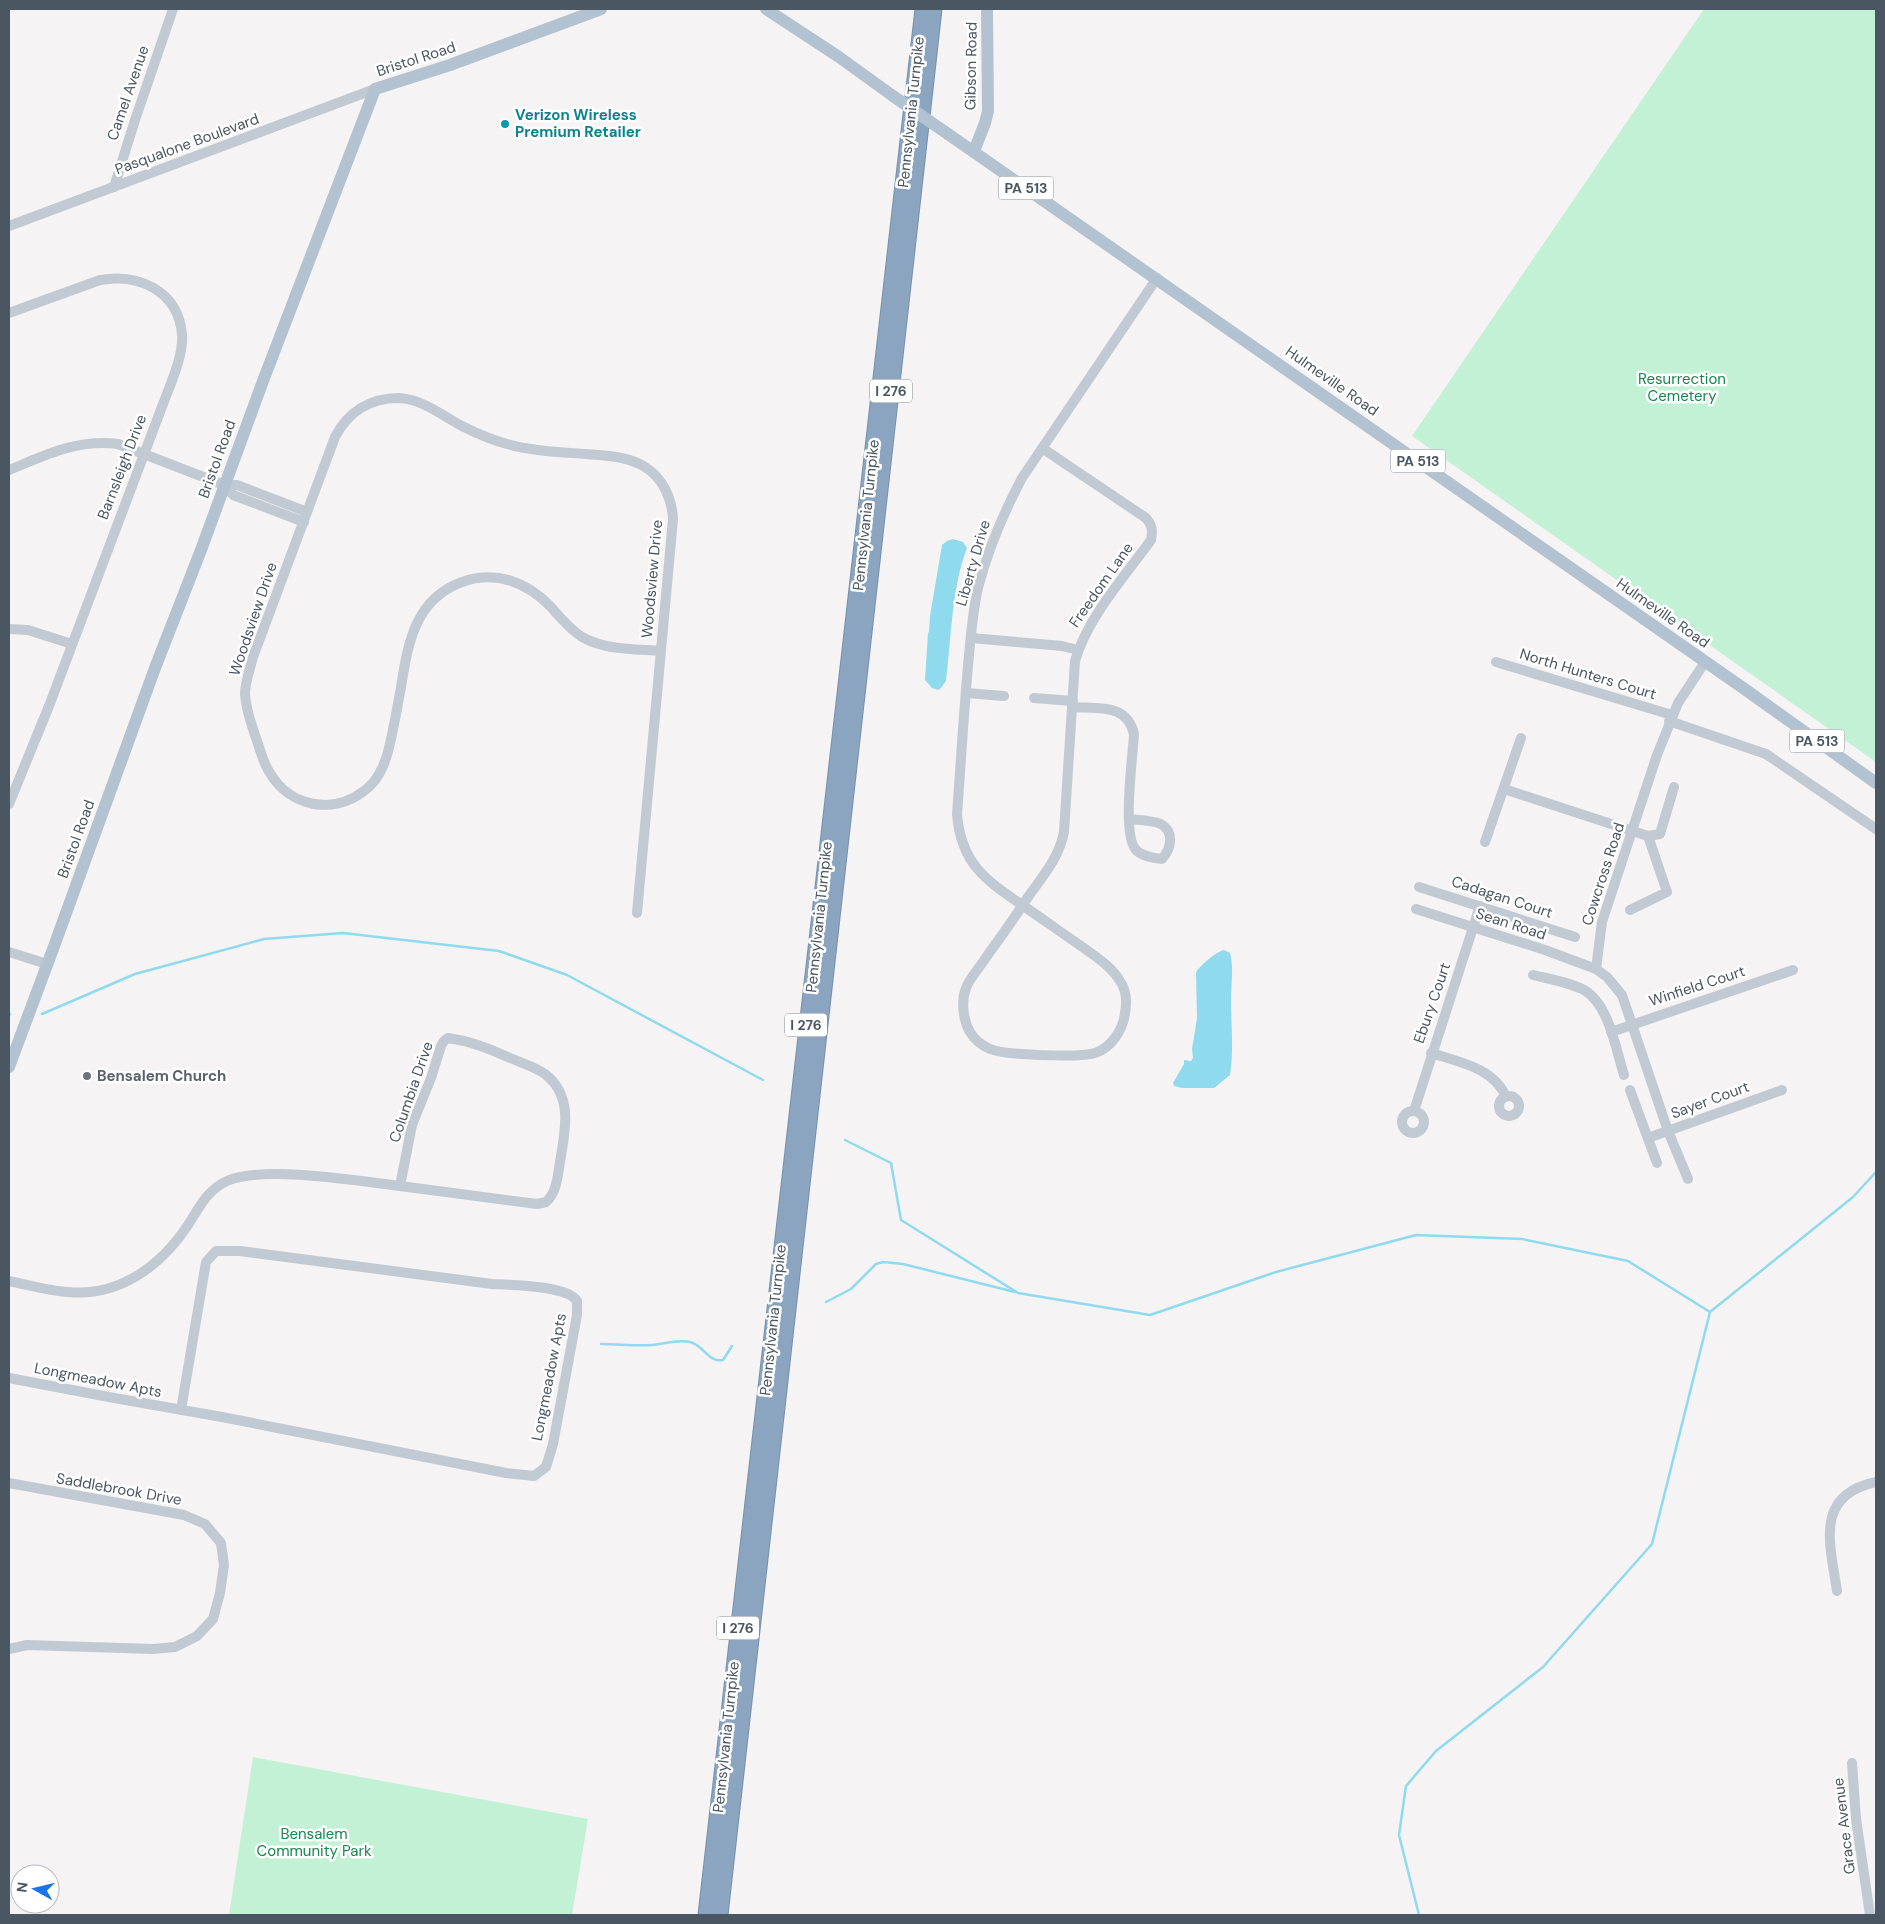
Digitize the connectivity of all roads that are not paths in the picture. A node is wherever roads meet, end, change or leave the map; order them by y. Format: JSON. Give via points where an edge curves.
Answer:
{"nodes":[{"id":1,"x":172,"y":9,"type":"edge"},
{"id":2,"x":602,"y":9,"type":"edge"},
{"id":3,"x":766,"y":9,"type":"edge"},
{"id":4,"x":923,"y":9,"type":"edge"},
{"id":5,"x":934,"y":9,"type":"edge"},
{"id":6,"x":987,"y":9,"type":"edge"},
{"id":7,"x":375,"y":89,"type":"junction"},
{"id":8,"x":974,"y":151,"type":"junction"},
{"id":9,"x":114,"y":187,"type":"junction"},
{"id":10,"x":9,"y":226,"type":"edge"},
{"id":11,"x":1157,"y":278,"type":"junction"},
{"id":12,"x":9,"y":313,"type":"edge"},
{"id":13,"x":1042,"y":448,"type":"junction"},
{"id":14,"x":144,"y":452,"type":"junction"},
{"id":15,"x":9,"y":470,"type":"edge"},
{"id":16,"x":224,"y":485,"type":"junction"},
{"id":17,"x":308,"y":512,"type":"junction"},
{"id":18,"x":304,"y":522,"type":"junction"},
{"id":19,"x":9,"y":629,"type":"edge"},
{"id":20,"x":971,"y":638,"type":"junction"},
{"id":21,"x":72,"y":644,"type":"junction"},
{"id":22,"x":1078,"y":650,"type":"junction"},
{"id":23,"x":662,"y":651,"type":"junction"},
{"id":24,"x":1496,"y":662,"type":"dead end"},
{"id":25,"x":1705,"y":662,"type":"junction"},
{"id":26,"x":966,"y":693,"type":"junction"},
{"id":27,"x":1004,"y":696,"type":"dead end"},
{"id":28,"x":1034,"y":698,"type":"dead end"},
{"id":29,"x":1073,"y":704,"type":"junction"},
{"id":30,"x":1671,"y":718,"type":"junction"},
{"id":31,"x":1521,"y":738,"type":"dead end"},
{"id":32,"x":1876,"y":784,"type":"edge"},
{"id":33,"x":1674,"y":787,"type":"dead end"},
{"id":34,"x":1504,"y":789,"type":"junction"},
{"id":35,"x":9,"y":804,"type":"edge"},
{"id":36,"x":1128,"y":819,"type":"junction"},
{"id":37,"x":1876,"y":829,"type":"edge"},
{"id":38,"x":1632,"y":831,"type":"junction"},
{"id":39,"x":1648,"y":836,"type":"junction"},
{"id":40,"x":1486,"y":842,"type":"dead end"},
{"id":41,"x":1419,"y":887,"type":"dead end"},
{"id":42,"x":1022,"y":906,"type":"junction"},
{"id":43,"x":1480,"y":906,"type":"junction"},
{"id":44,"x":1416,"y":909,"type":"dead end"},
{"id":45,"x":1630,"y":910,"type":"dead end"},
{"id":46,"x":637,"y":913,"type":"dead end"},
{"id":47,"x":1473,"y":927,"type":"junction"},
{"id":48,"x":1575,"y":937,"type":"dead end"},
{"id":49,"x":9,"y":952,"type":"edge"},
{"id":50,"x":47,"y":964,"type":"junction"},
{"id":51,"x":1596,"y":969,"type":"junction"},
{"id":52,"x":1793,"y":970,"type":"dead end"},
{"id":53,"x":1533,"y":975,"type":"dead end"},
{"id":54,"x":1632,"y":1024,"type":"junction"},
{"id":55,"x":1611,"y":1032,"type":"junction"},
{"id":56,"x":1432,"y":1053,"type":"junction"},
{"id":57,"x":9,"y":1067,"type":"edge"},
{"id":58,"x":1624,"y":1075,"type":"dead end"},
{"id":59,"x":1630,"y":1090,"type":"dead end"},
{"id":60,"x":1782,"y":1090,"type":"dead end"},
{"id":61,"x":1506,"y":1097,"type":"dead end"},
{"id":62,"x":1414,"y":1111,"type":"dead end"},
{"id":63,"x":1668,"y":1131,"type":"junction"},
{"id":64,"x":1648,"y":1138,"type":"junction"},
{"id":65,"x":1656,"y":1163,"type":"dead end"},
{"id":66,"x":1688,"y":1179,"type":"dead end"},
{"id":67,"x":400,"y":1186,"type":"junction"},
{"id":68,"x":9,"y":1281,"type":"edge"},
{"id":69,"x":9,"y":1378,"type":"edge"},
{"id":70,"x":181,"y":1410,"type":"junction"},
{"id":71,"x":1876,"y":1482,"type":"edge"},
{"id":72,"x":9,"y":1483,"type":"edge"},
{"id":73,"x":1837,"y":1591,"type":"dead end"},
{"id":74,"x":9,"y":1649,"type":"edge"},
{"id":75,"x":1852,"y":1763,"type":"dead end"},
{"id":76,"x":706,"y":1915,"type":"edge"},
{"id":77,"x":720,"y":1915,"type":"edge"},
{"id":78,"x":1870,"y":1915,"type":"edge"}],
"edges":[{"from":1,"to":9,"type":"street","name":"Camel Avenue"},
{"from":2,"to":7,"type":"main road","name":"Bristol Road"},
{"from":3,"to":8,"type":"main road","name":"Hulmeville Road","number":"PA 513","bridge":true},
{"from":4,"to":76,"type":"highway","name":"Pennsylvania Turnpike","number":"I 276"},
{"from":5,"to":77,"type":"highway","name":"Pennsylvania Turnpike","number":"I 276"},
{"from":6,"to":8,"type":"main road","name":"Gibson Road","via":[[988,110]]},
{"from":7,"to":9,"type":"street","name":"Pasqualone Boulevard"},
{"from":7,"to":16,"type":"main road","name":"Bristol Road"},
{"from":8,"to":11,"type":"main road","name":"Hulmeville Road","number":"PA 513"},
{"from":9,"to":10,"type":"street","name":"Pasqualone Boulevard"},
{"from":11,"to":13,"type":"street","name":"Liberty Drive"},
{"from":11,"to":25,"type":"main road","name":"Hulmeville Road","number":"PA 513"},
{"from":12,"to":14,"type":"street","name":"Barnsleigh Drive","via":[[114,278],[132,279],[160,291],[178,318],[183,334],[182,348]]},
{"from":13,"to":20,"type":"street","name":"Liberty Drive","via":[[1022,478],[996,532],[978,588]]},
{"from":13,"to":22,"type":"street","name":"Freedom Lane","via":[[1152,524],[1151,540],[1090,624]]},
{"from":14,"to":15,"type":"street","via":[[118,444],[89,442],[63,448]]},
{"from":14,"to":16,"type":"street"},
{"from":14,"to":21,"type":"street","name":"Barnsleigh Drive"},
{"from":16,"to":17,"type":"street","via":[[237,485]]},
{"from":16,"to":18,"type":"street","via":[[233,495]]},
{"from":16,"to":50,"type":"main road","name":"Bristol Road"},
{"from":17,"to":18,"type":"street","name":"Woodsview Drive"},
{"from":17,"to":23,"type":"street","name":"Woodsview Drive","via":[[343,423],[362,407],[383,399],[414,401],[473,432],[509,445],[633,461],[659,480],[671,500],[671,547]]},
{"from":18,"to":23,"type":"street","name":"Woodsview Drive","via":[[253,657],[245,695],[250,721],[268,772],[290,796],[309,804],[329,805],[351,800],[365,791],[382,771],[410,640],[432,599],[451,587],[477,578],[516,581],[538,595],[586,639],[610,646]]},
{"from":19,"to":21,"type":"street","via":[[28,630]]},
{"from":20,"to":22,"type":"street"},
{"from":20,"to":26,"type":"street","name":"Liberty Drive"},
{"from":21,"to":35,"type":"street","name":"Barnsleigh Drive"},
{"from":22,"to":29,"type":"street","name":"Freedom Lane"},
{"from":23,"to":46,"type":"street","name":"Woodsview Drive"},
{"from":24,"to":30,"type":"street","name":"North Hunters Court"},
{"from":25,"to":30,"type":"street","name":"Cowcross Road"},
{"from":25,"to":32,"type":"main road","name":"Hulmeville Road","number":"PA 513"},
{"from":26,"to":27,"type":"street"},
{"from":26,"to":42,"type":"street","name":"Liberty Drive","via":[[957,814],[959,831],[977,869],[986,880]]},
{"from":28,"to":29,"type":"street"},
{"from":29,"to":36,"type":"street","via":[[1116,711],[1132,724]]},
{"from":29,"to":42,"type":"street","name":"Freedom Lane","via":[[1061,848]]},
{"from":30,"to":37,"type":"street","name":"North Hunters Court","via":[[1766,754]]},
{"from":30,"to":38,"type":"street","name":"Cowcross Road"},
{"from":31,"to":34,"type":"street"},
{"from":33,"to":39,"type":"street","via":[[1660,834]]},
{"from":34,"to":38,"type":"street"},
{"from":34,"to":40,"type":"street"},
{"from":36,"to":36,"type":"street","via":[[1160,824],[1165,828],[1170,834],[1171,845],[1162,859],[1136,851]]},
{"from":38,"to":39,"type":"street"},
{"from":38,"to":51,"type":"street","name":"Cowcross Road","via":[[1602,922]]},
{"from":39,"to":45,"type":"street","via":[[1667,892]]},
{"from":41,"to":43,"type":"street","name":"Cadagan Court"},
{"from":42,"to":42,"type":"street","name":"Liberty Drive","via":[[966,986],[965,1020],[970,1032],[990,1049],[1006,1053],[1078,1055],[1095,1053],[1108,1046],[1124,1023],[1127,1001],[1121,981],[1108,965]]},
{"from":43,"to":47,"type":"street","name":"Ebury Court"},
{"from":43,"to":48,"type":"street","name":"Cadagan Court"},
{"from":44,"to":47,"type":"street","name":"Sean Road"},
{"from":47,"to":51,"type":"street","name":"Sean Road"},
{"from":47,"to":56,"type":"street","name":"Ebury Court"},
{"from":49,"to":50,"type":"street"},
{"from":50,"to":57,"type":"main road","name":"Bristol Road"},
{"from":51,"to":54,"type":"street","via":[[1617,987]]},
{"from":52,"to":54,"type":"street","name":"Winfield Court"},
{"from":53,"to":55,"type":"street","via":[[1573,985],[1596,998]]},
{"from":54,"to":55,"type":"street","name":"Winfield Court"},
{"from":54,"to":63,"type":"street"},
{"from":55,"to":58,"type":"street"},
{"from":56,"to":61,"type":"street","via":[[1486,1074],[1499,1084]]},
{"from":56,"to":62,"type":"street","name":"Ebury Court"},
{"from":59,"to":64,"type":"street"},
{"from":60,"to":63,"type":"street","name":"Sayer Court"},
{"from":63,"to":64,"type":"street","name":"Sayer Court"},
{"from":63,"to":66,"type":"street"},
{"from":64,"to":65,"type":"street"},
{"from":67,"to":67,"type":"street","name":"Columbia Drive","via":[[537,1204],[546,1202],[554,1193],[566,1126],[566,1113],[558,1090],[535,1069],[477,1045],[448,1038],[441,1046],[412,1125]]},
{"from":67,"to":68,"type":"street","name":"Columbia Drive","via":[[294,1175],[241,1176],[218,1185],[203,1199],[166,1253],[124,1284],[82,1293]]},
{"from":69,"to":70,"type":"street","name":"Longmeadow Apts"},
{"from":70,"to":70,"type":"street","name":"Longmeadow Apts","via":[[506,1474],[534,1476],[546,1467],[552,1444],[577,1301],[570,1294],[532,1287],[240,1251],[216,1251],[206,1262]]},
{"from":71,"to":73,"type":"street","via":[[1856,1488],[1835,1508],[1829,1530]]},
{"from":72,"to":74,"type":"street","name":"Saddlebrook Drive","via":[[184,1515],[205,1524],[221,1543],[224,1565],[213,1619],[197,1636],[181,1645],[153,1649],[36,1645]]},
{"from":75,"to":78,"type":"street","name":"Grace Avenue"}]}
